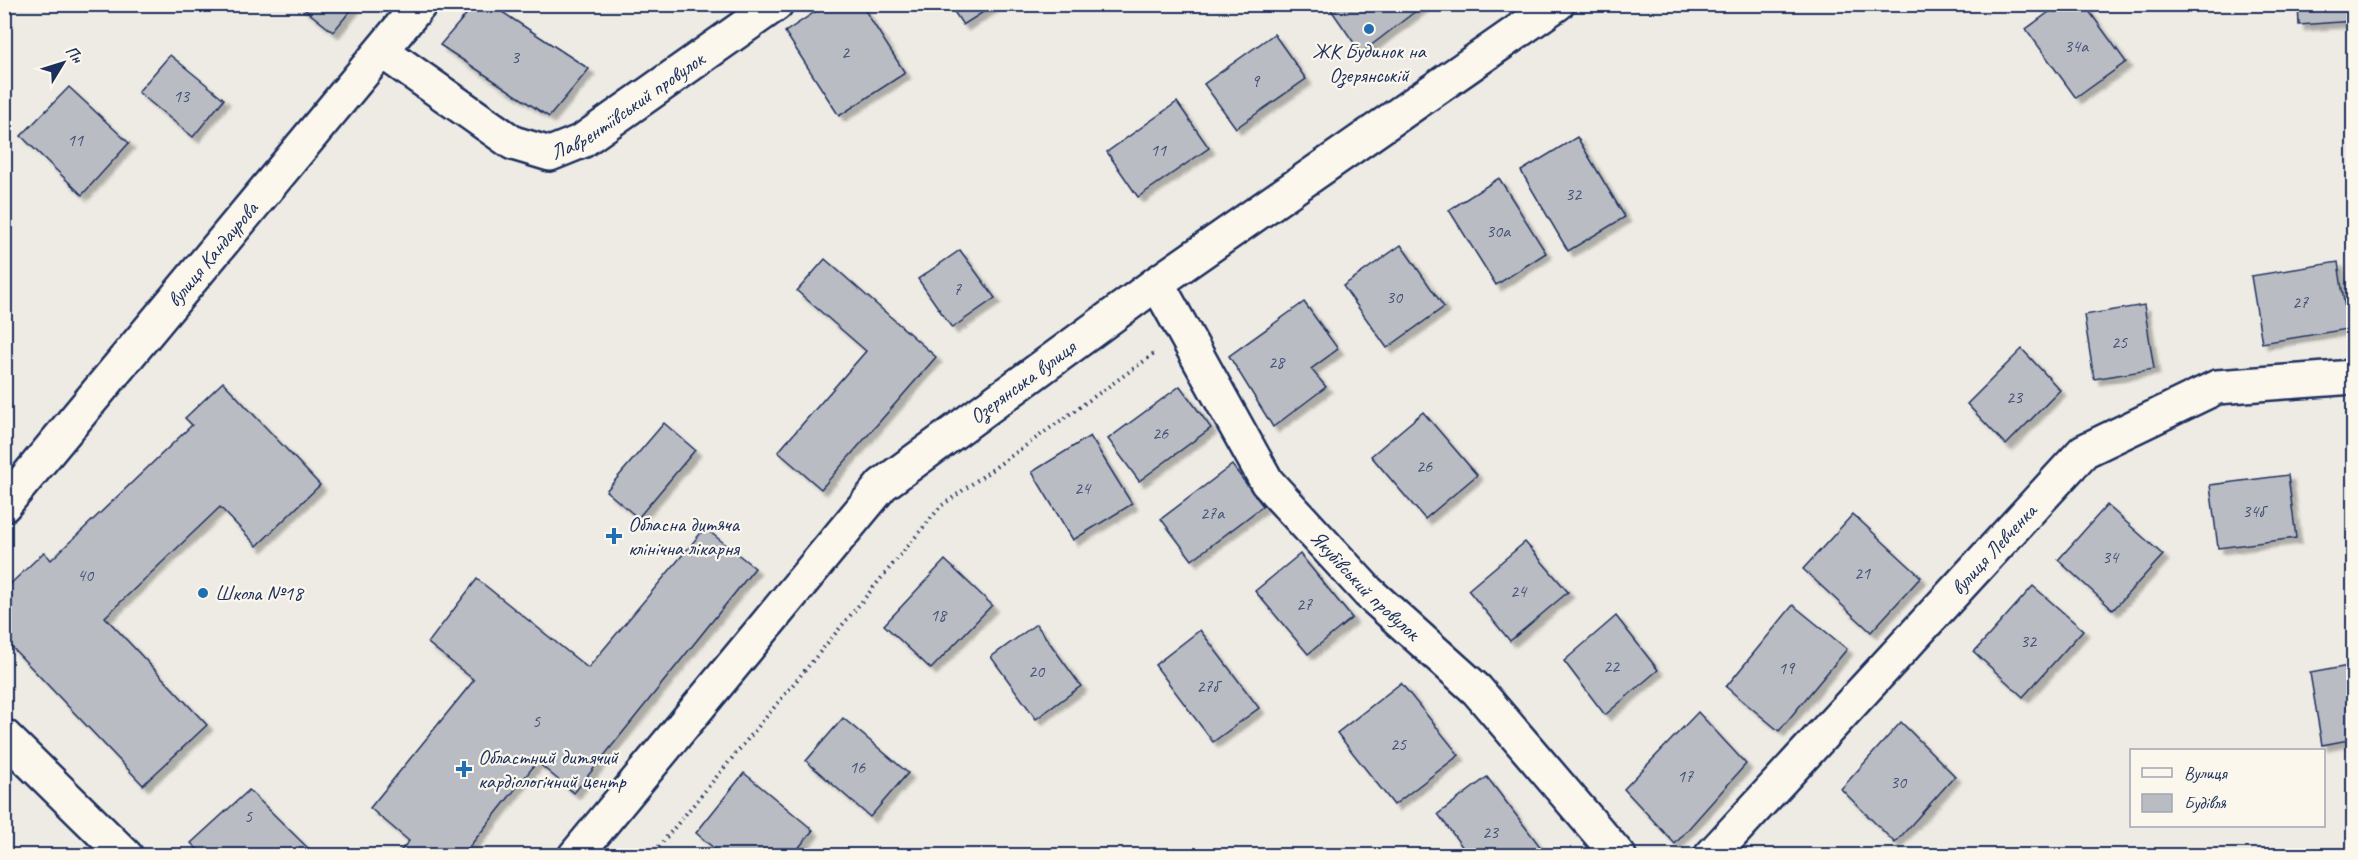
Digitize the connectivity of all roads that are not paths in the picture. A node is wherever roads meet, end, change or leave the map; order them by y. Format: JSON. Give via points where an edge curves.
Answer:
{"nodes":[{"id":1,"x":420,"y":4,"type":"edge"},
{"id":2,"x":776,"y":4,"type":"edge"},
{"id":3,"x":1557,"y":4,"type":"edge"},
{"id":4,"x":382,"y":51,"type":"junction"},
{"id":5,"x":1156,"y":283,"type":"junction"},
{"id":6,"x":2354,"y":377,"type":"edge"},
{"id":7,"x":4,"y":505,"type":"edge"},
{"id":8,"x":4,"y":736,"type":"edge"},
{"id":9,"x":126,"y":855,"type":"edge"},
{"id":10,"x":575,"y":855,"type":"edge"},
{"id":11,"x":1619,"y":855,"type":"edge"},
{"id":12,"x":1711,"y":855,"type":"edge"}],
"edges":[{"from":1,"to":4,"type":"street","name":"вулиця Кандаурова"},
{"from":2,"to":4,"type":"street","name":"Лаврентіївський провулок","via":[[582,141],[550,154],[513,143]]},
{"from":3,"to":5,"type":"street","name":"Озерянська вулиця"},
{"from":4,"to":7,"type":"street","name":"вулиця Кандаурова"},
{"from":5,"to":10,"type":"street","name":"Озерянська вулиця","via":[[882,484]]},
{"from":5,"to":11,"type":"street","name":"Якубівський провулок","via":[[1267,482],[1368,592],[1477,690]]},
{"from":6,"to":12,"type":"street","name":"вулиця Левченка","via":[[2217,387],[2084,451]]},
{"from":8,"to":9,"type":"street"}]}
